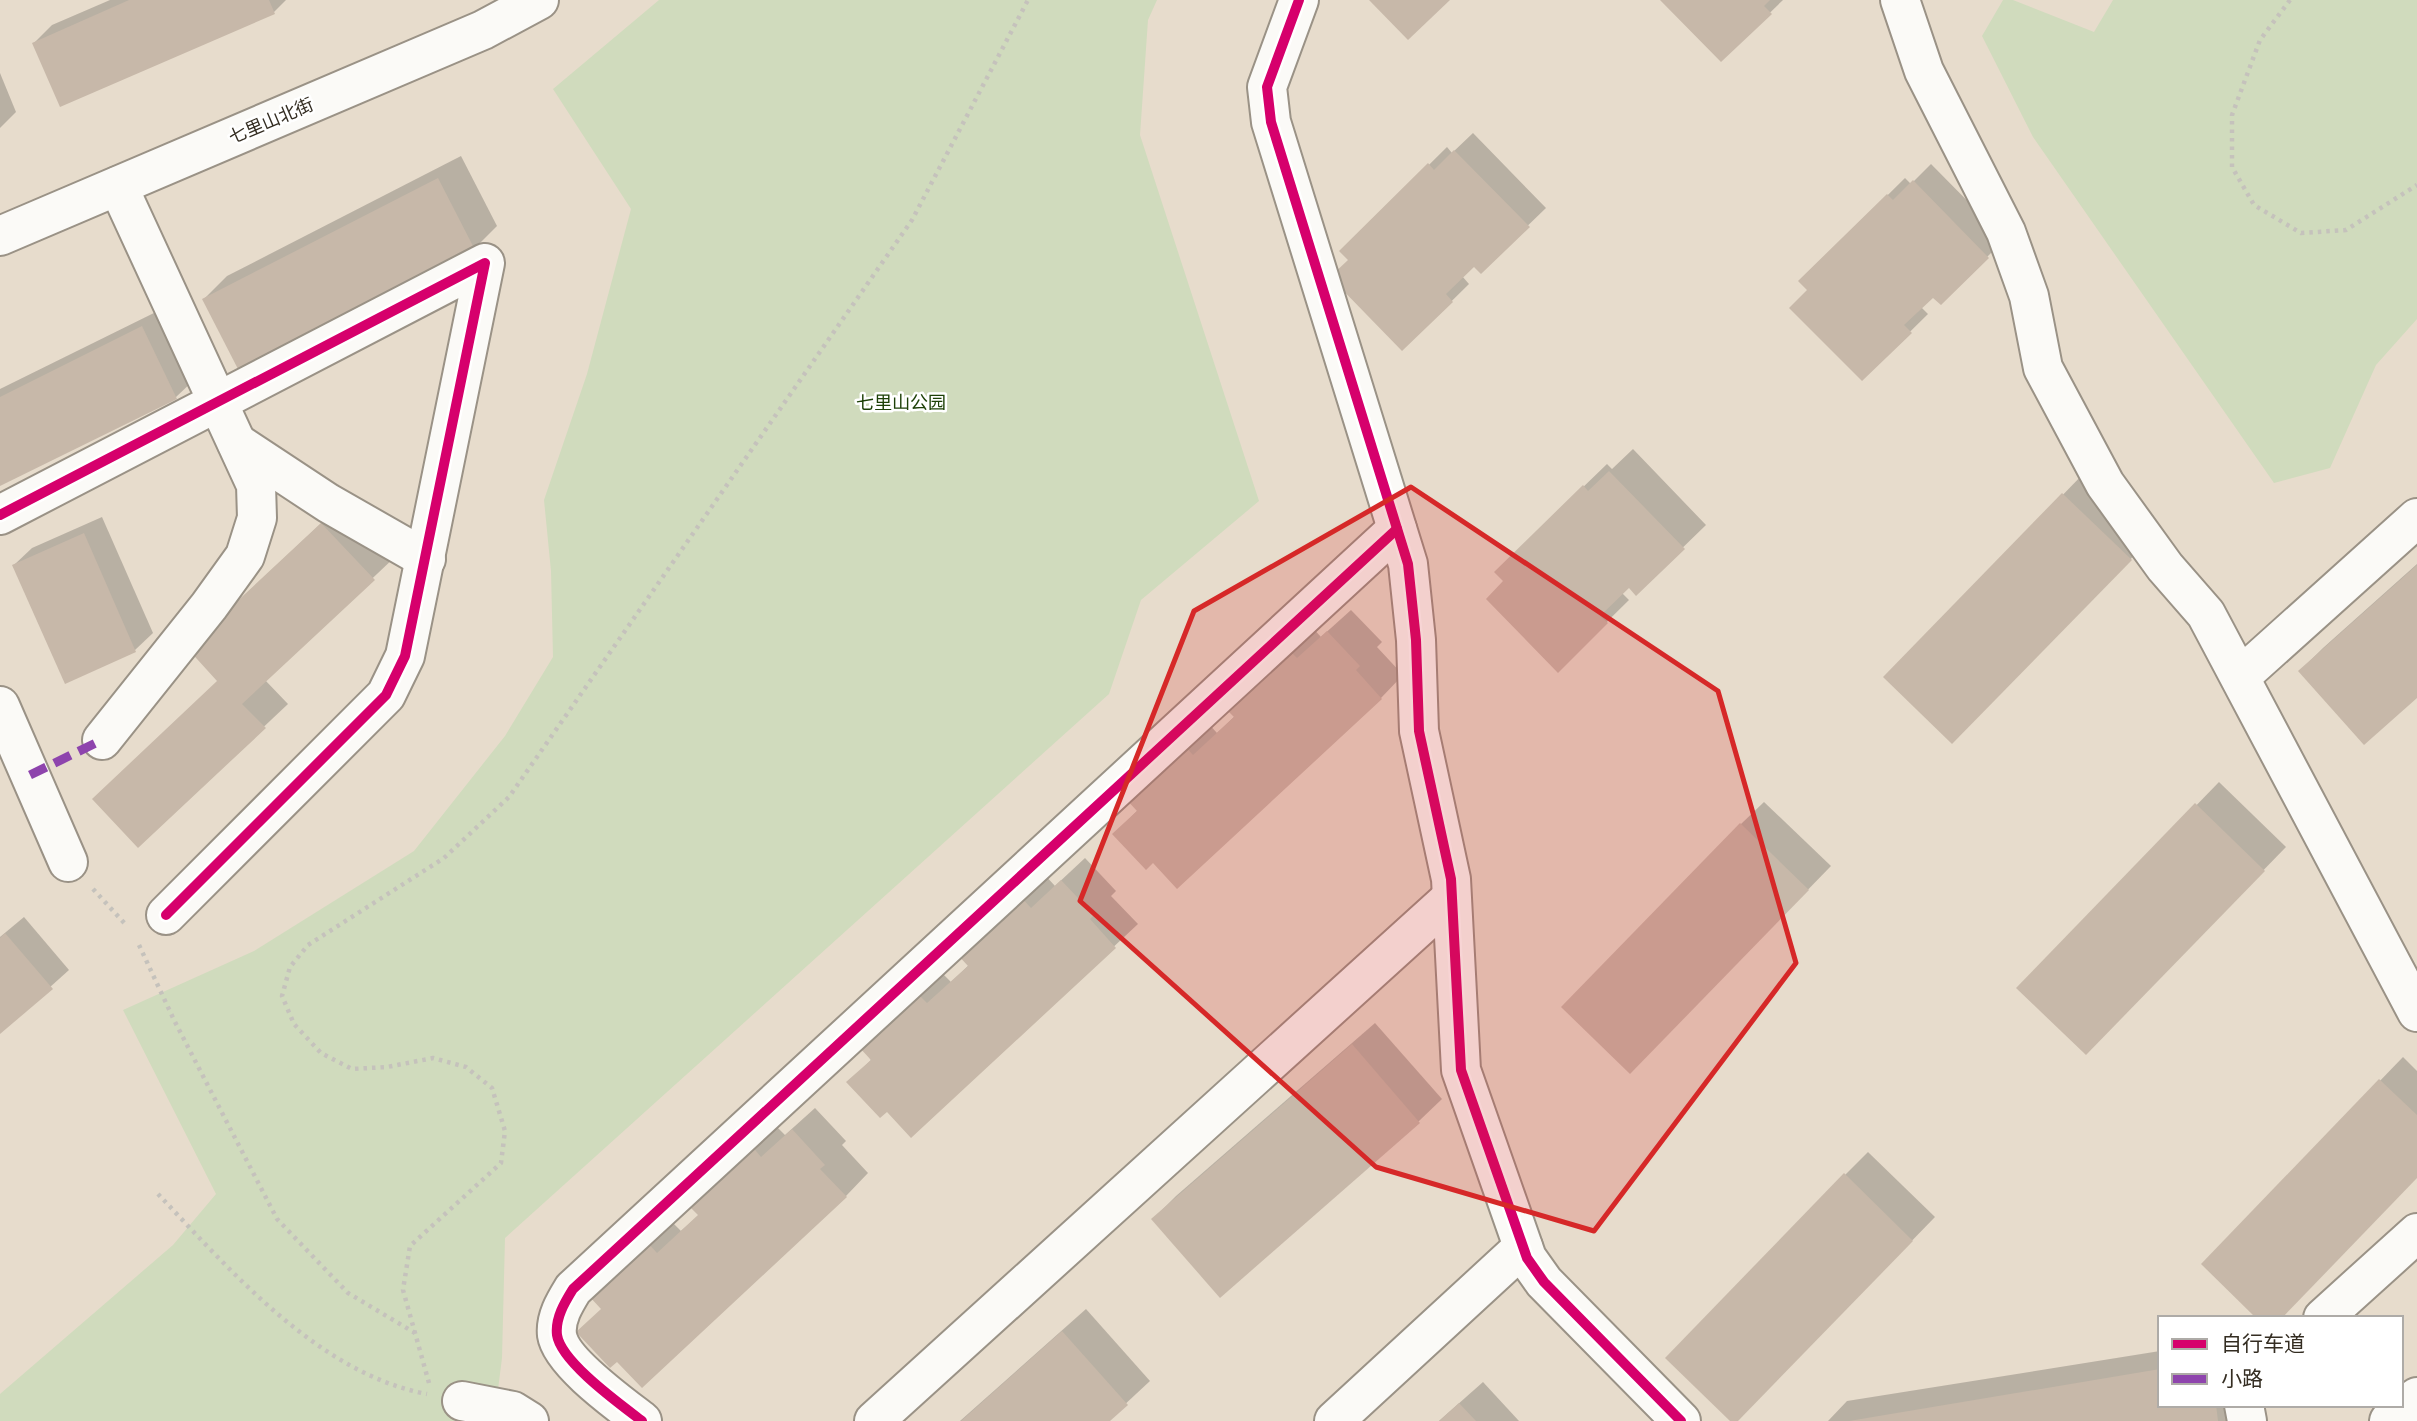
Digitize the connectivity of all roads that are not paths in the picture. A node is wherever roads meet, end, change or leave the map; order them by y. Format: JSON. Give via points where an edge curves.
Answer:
{"nodes":[{"id":1,"x":539,"y":0,"type":"edge"},
{"id":2,"x":1299,"y":0,"type":"edge"},
{"id":3,"x":1900,"y":0,"type":"edge"},
{"id":4,"x":118,"y":186,"type":"junction"},
{"id":5,"x":0,"y":236,"type":"edge"},
{"id":6,"x":218,"y":402,"type":"junction"},
{"id":7,"x":237,"y":443,"type":"junction"},
{"id":8,"x":0,"y":515,"type":"edge"},
{"id":9,"x":2417,"y":518,"type":"edge"},
{"id":10,"x":1397,"y":529,"type":"junction"},
{"id":11,"x":426,"y":559,"type":"junction"},
{"id":12,"x":2240,"y":677,"type":"junction"},
{"id":13,"x":0,"y":706,"type":"edge"},
{"id":14,"x":102,"y":740,"type":"dead end"},
{"id":15,"x":68,"y":862,"type":"road end"},
{"id":16,"x":1451,"y":898,"type":"junction"},
{"id":17,"x":149,"y":923,"type":"road end"},
{"id":18,"x":2407,"y":968,"type":"edge"},
{"id":19,"x":2417,"y":1012,"type":"edge"},
{"id":20,"x":2417,"y":1233,"type":"edge"},
{"id":21,"x":1523,"y":1247,"type":"junction"},
{"id":22,"x":2325,"y":1316,"type":"edge"},
{"id":23,"x":2417,"y":1397,"type":"edge"},
{"id":24,"x":463,"y":1401,"type":"dead end"},
{"id":25,"x":530,"y":1421,"type":"edge"},
{"id":26,"x":642,"y":1421,"type":"edge"},
{"id":27,"x":874,"y":1421,"type":"edge"},
{"id":28,"x":1334,"y":1421,"type":"edge"},
{"id":29,"x":1681,"y":1421,"type":"edge"},
{"id":30,"x":2389,"y":1421,"type":"edge"}],
"edges":[{"from":1,"to":4,"type":"street","name":"七里山北街","via":[[483,30]]},
{"from":2,"to":10,"type":"street","via":[[1268,87],[1271,122]]},
{"from":3,"to":12,"type":"street","via":[[1924,71],[2006,233],[2029,296],[2043,368],[2105,484],[2165,567],[2206,614]]},
{"from":4,"to":5,"type":"street","name":"七里山北街"},
{"from":4,"to":6,"type":"street"},
{"from":6,"to":7,"type":"street"},
{"from":6,"to":8,"type":"street"},
{"from":6,"to":11,"type":"street","via":[[485,263]]},
{"from":7,"to":11,"type":"street","via":[[318,497]]},
{"from":7,"to":14,"type":"street","via":[[256,485],[257,518],[244,556]]},
{"from":9,"to":12,"type":"street"},
{"from":10,"to":16,"type":"street","via":[[1408,564],[1419,731],[1451,879]]},
{"from":10,"to":26,"type":"street","via":[[573,1289],[561,1310],[557,1334],[565,1353]]},
{"from":11,"to":17,"type":"street","via":[[405,656],[386,695]]},
{"from":12,"to":18,"type":"street"},
{"from":13,"to":15,"type":"street"},
{"from":16,"to":21,"type":"street","via":[[1461,1070]]},
{"from":16,"to":27,"type":"street"},
{"from":18,"to":19,"type":"street"},
{"from":20,"to":22,"type":"street"},
{"from":21,"to":28,"type":"street"},
{"from":21,"to":29,"type":"street","via":[[1544,1282]]},
{"from":23,"to":30,"type":"street"},
{"from":24,"to":25,"type":"street","via":[[513,1410]]}]}
